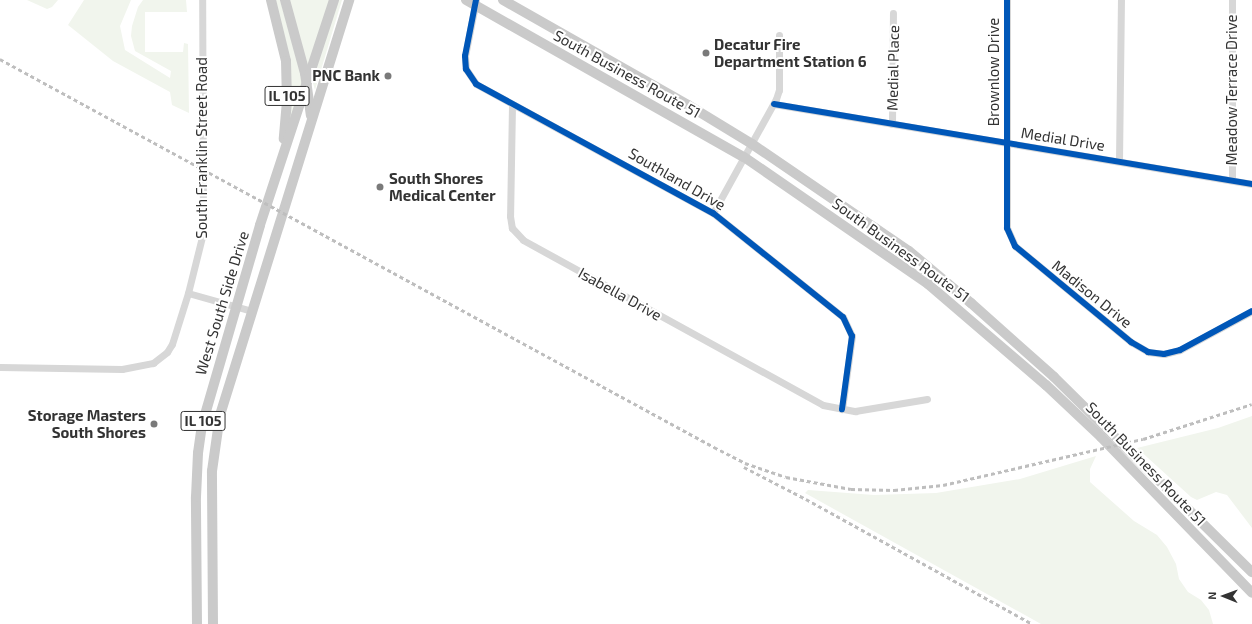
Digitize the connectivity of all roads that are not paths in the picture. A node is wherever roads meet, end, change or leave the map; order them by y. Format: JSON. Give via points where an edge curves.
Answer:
{"nodes":[{"id":1,"x":202,"y":0,"type":"edge"},
{"id":2,"x":271,"y":0,"type":"edge"},
{"id":3,"x":285,"y":0,"type":"edge"},
{"id":4,"x":334,"y":0,"type":"edge"},
{"id":5,"x":349,"y":0,"type":"edge"},
{"id":6,"x":466,"y":0,"type":"edge"},
{"id":7,"x":503,"y":0,"type":"edge"},
{"id":8,"x":1007,"y":0,"type":"edge"},
{"id":9,"x":1121,"y":0,"type":"edge"},
{"id":10,"x":1232,"y":0,"type":"edge"},
{"id":11,"x":476,"y":3,"type":"edge"},
{"id":12,"x":894,"y":13,"type":"dead end"},
{"id":13,"x":779,"y":35,"type":"dead end"},
{"id":14,"x":307,"y":81,"type":"junction"},
{"id":15,"x":774,"y":104,"type":"junction"},
{"id":16,"x":512,"y":106,"type":"junction"},
{"id":17,"x":892,"y":124,"type":"junction"},
{"id":18,"x":310,"y":128,"type":"junction"},
{"id":19,"x":1007,"y":143,"type":"junction"},
{"id":20,"x":752,"y":144,"type":"junction"},
{"id":21,"x":744,"y":157,"type":"junction"},
{"id":22,"x":1119,"y":161,"type":"junction"},
{"id":23,"x":1232,"y":180,"type":"junction"},
{"id":24,"x":1252,"y":184,"type":"edge"},
{"id":25,"x":272,"y":192,"type":"junction"},
{"id":26,"x":713,"y":213,"type":"junction"},
{"id":27,"x":188,"y":293,"type":"junction"},
{"id":28,"x":236,"y":307,"type":"junction"},
{"id":29,"x":252,"y":311,"type":"junction"},
{"id":30,"x":1252,"y":311,"type":"edge"},
{"id":31,"x":0,"y":367,"type":"edge"},
{"id":32,"x":927,"y":398,"type":"dead end"},
{"id":33,"x":842,"y":409,"type":"junction"},
{"id":34,"x":1252,"y":572,"type":"edge"},
{"id":35,"x":1252,"y":593,"type":"edge"},
{"id":36,"x":197,"y":624,"type":"edge"},
{"id":37,"x":213,"y":624,"type":"edge"}],
"edges":[{"from":1,"to":27,"type":"street","name":"South Franklin Street Road","via":[[203,233]]},
{"from":2,"to":25,"type":"main road","number":"IL 105","via":[[284,50],[287,86],[285,129]]},
{"from":3,"to":14,"type":"main road","number":"IL 105"},
{"from":4,"to":14,"type":"main road","name":"West South Side Drive"},
{"from":5,"to":18,"type":"main road","name":"West South Side Drive"},
{"from":6,"to":11,"type":"main road","name":"South Business Route 51"},
{"from":7,"to":20,"type":"main road","name":"South Business Route 51"},
{"from":8,"to":19,"type":"street","name":"Brownlow Drive"},
{"from":9,"to":22,"type":"street"},
{"from":10,"to":23,"type":"street","name":"Meadow Terrace Drive"},
{"from":11,"to":16,"type":"street","name":"Southland Drive","via":[[465,56],[466,69],[476,84]]},
{"from":11,"to":21,"type":"main road","name":"South Business Route 51"},
{"from":12,"to":17,"type":"street","name":"Medial Place"},
{"from":13,"to":15,"type":"street","via":[[779,90]]},
{"from":14,"to":18,"type":"main road","number":"IL 105"},
{"from":14,"to":25,"type":"main road","name":"West South Side Drive"},
{"from":15,"to":17,"type":"street","name":"Medial Drive"},
{"from":15,"to":20,"type":"street"},
{"from":16,"to":26,"type":"street","name":"Southland Drive"},
{"from":16,"to":33,"type":"street","name":"Isabella Drive","via":[[510,216],[512,228],[518,236],[815,401]]},
{"from":17,"to":19,"type":"street","name":"Medial Drive"},
{"from":18,"to":29,"type":"main road","name":"West South Side Drive","number":"IL 105"},
{"from":19,"to":22,"type":"street","name":"Medial Drive"},
{"from":19,"to":30,"type":"street","name":"Madison Drive","via":[[1007,228],[1012,242],[1023,255],[1135,345],[1153,353],[1175,351]]},
{"from":20,"to":21,"type":"street"},
{"from":20,"to":34,"type":"main road","name":"South Business Route 51","via":[[909,251],[971,302],[1054,377]]},
{"from":21,"to":26,"type":"street"},
{"from":21,"to":35,"type":"main road","name":"South Business Route 51","via":[[928,284],[960,311],[1101,437]]},
{"from":22,"to":23,"type":"street","name":"Medial Drive"},
{"from":23,"to":24,"type":"street","name":"Medial Drive"},
{"from":25,"to":28,"type":"main road","name":"West South Side Drive","number":"IL 105"},
{"from":26,"to":33,"type":"street","name":"Southland Drive","via":[[836,310],[848,323],[851,347]]},
{"from":27,"to":28,"type":"street"},
{"from":27,"to":31,"type":"street","name":"South Franklin Street Road","via":[[172,344],[164,355],[153,363],[133,368]]},
{"from":28,"to":29,"type":"street"},
{"from":28,"to":36,"type":"main road","name":"West South Side Drive","number":"IL 105","via":[[211,390],[198,453]]},
{"from":29,"to":37,"type":"main road","name":"West South Side Drive","number":"IL 105","via":[[220,415],[213,451]]},
{"from":32,"to":33,"type":"street","name":"Isabella Drive","via":[[855,411]]}]}
